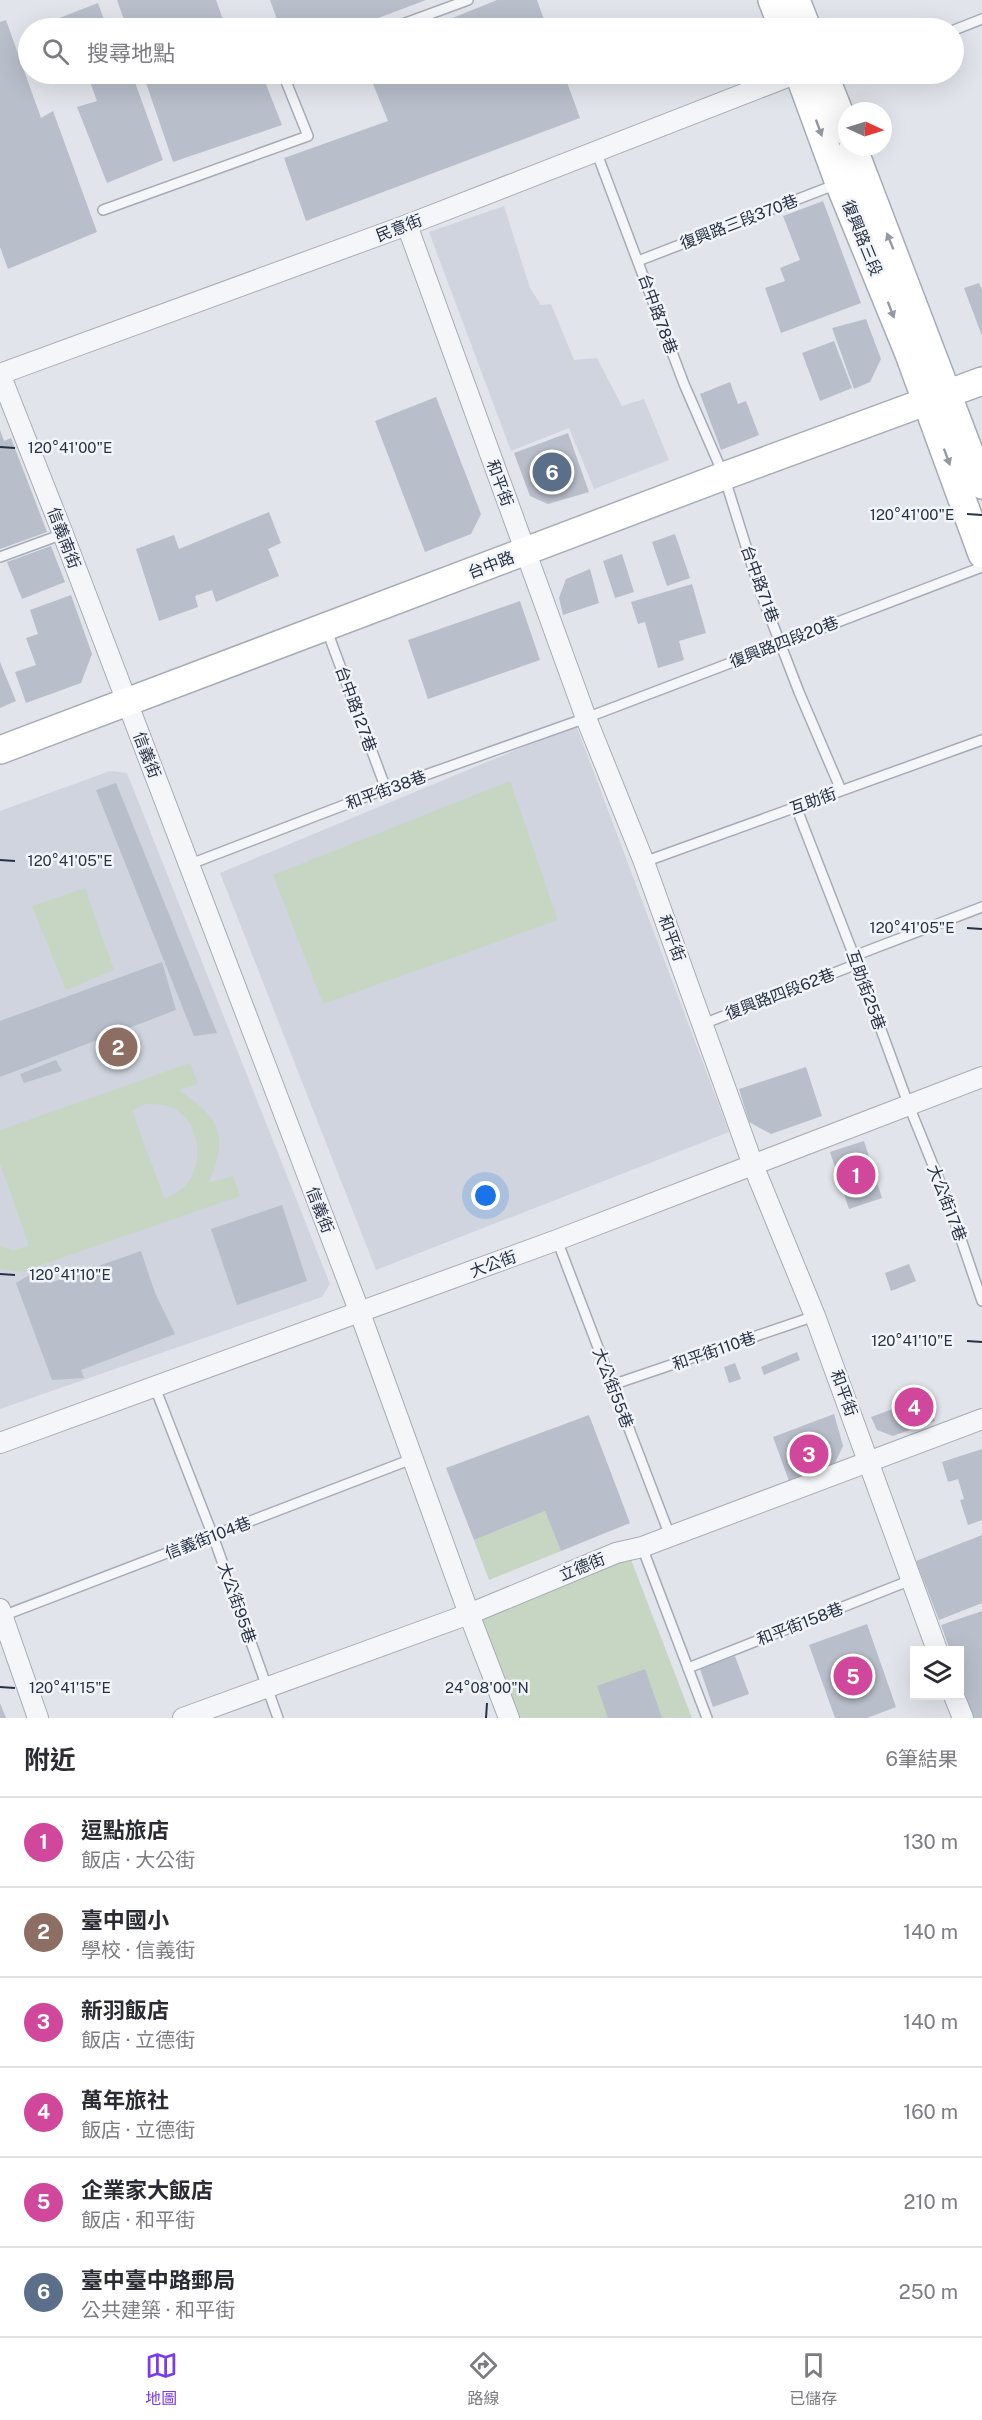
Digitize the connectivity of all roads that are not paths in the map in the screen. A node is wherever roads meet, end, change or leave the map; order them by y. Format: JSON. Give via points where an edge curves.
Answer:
{"nodes":[{"id":1,"x":468,"y":0,"type":"edge"},
{"id":2,"x":772,"y":0,"type":"edge"},
{"id":3,"x":796,"y":0,"type":"edge"},
{"id":4,"x":419,"y":18,"type":"edge"},
{"id":5,"x":779,"y":18,"type":"edge"},
{"id":6,"x":803,"y":18,"type":"edge"},
{"id":7,"x":982,"y":19,"type":"edge"},
{"id":8,"x":964,"y":26,"type":"edge"},
{"id":9,"x":287,"y":84,"type":"edge"},
{"id":10,"x":771,"y":84,"type":"edge"},
{"id":11,"x":801,"y":84,"type":"edge"},
{"id":12,"x":828,"y":84,"type":"edge"},
{"id":13,"x":838,"y":109,"type":"edge"},
{"id":14,"x":596,"y":151,"type":"junction"},
{"id":15,"x":856,"y":156,"type":"edge"},
{"id":16,"x":839,"y":183,"type":"junction"},
{"id":17,"x":103,"y":210,"type":"dead end"},
{"id":18,"x":407,"y":225,"type":"junction"},
{"id":19,"x":638,"y":261,"type":"junction"},
{"id":20,"x":0,"y":374,"type":"edge"},
{"id":21,"x":982,"y":381,"type":"edge"},
{"id":22,"x":938,"y":398,"type":"junction"},
{"id":23,"x":724,"y":476,"type":"junction"},
{"id":24,"x":982,"y":485,"type":"edge"},
{"id":25,"x":63,"y":534,"type":"junction"},
{"id":26,"x":525,"y":552,"type":"junction"},
{"id":27,"x":982,"y":554,"type":"edge"},
{"id":28,"x":0,"y":556,"type":"edge"},
{"id":29,"x":982,"y":567,"type":"edge"},
{"id":30,"x":326,"y":628,"type":"junction"},
{"id":31,"x":781,"y":643,"type":"junction"},
{"id":32,"x":127,"y":703,"type":"junction"},
{"id":33,"x":586,"y":718,"type":"junction"},
{"id":34,"x":982,"y":740,"type":"edge"},
{"id":35,"x":0,"y":750,"type":"edge"},
{"id":36,"x":386,"y":789,"type":"junction"},
{"id":37,"x":840,"y":790,"type":"junction"},
{"id":38,"x":796,"y":807,"type":"junction"},
{"id":39,"x":644,"y":862,"type":"junction"},
{"id":40,"x":188,"y":865,"type":"junction"},
{"id":41,"x":982,"y":907,"type":"edge"},
{"id":42,"x":856,"y":960,"type":"junction"},
{"id":43,"x":703,"y":1024,"type":"junction"},
{"id":44,"x":982,"y":1077,"type":"edge"},
{"id":45,"x":909,"y":1106,"type":"junction"},
{"id":46,"x":753,"y":1165,"type":"junction"},
{"id":47,"x":557,"y":1240,"type":"junction"},
{"id":48,"x":981,"y":1294,"type":"edge"},
{"id":49,"x":360,"y":1313,"type":"junction"},
{"id":50,"x":815,"y":1316,"type":"junction"},
{"id":51,"x":154,"y":1385,"type":"junction"},
{"id":52,"x":612,"y":1385,"type":"junction"},
{"id":53,"x":982,"y":1419,"type":"edge"},
{"id":54,"x":0,"y":1443,"type":"edge"},
{"id":55,"x":412,"y":1459,"type":"junction"},
{"id":56,"x":869,"y":1461,"type":"junction"},
{"id":57,"x":213,"y":1536,"type":"junction"},
{"id":58,"x":670,"y":1536,"type":"junction"},
{"id":59,"x":642,"y":1547,"type":"junction"},
{"id":60,"x":911,"y":1580,"type":"junction"},
{"id":61,"x":1,"y":1614,"type":"edge"},
{"id":62,"x":469,"y":1614,"type":"junction"},
{"id":63,"x":936,"y":1646,"type":"edge"},
{"id":64,"x":688,"y":1668,"type":"junction"},
{"id":65,"x":267,"y":1687,"type":"junction"},
{"id":66,"x":956,"y":1700,"type":"edge"},
{"id":67,"x":38,"y":1718,"type":"edge"},
{"id":68,"x":183,"y":1718,"type":"edge"},
{"id":69,"x":278,"y":1718,"type":"edge"},
{"id":70,"x":509,"y":1718,"type":"edge"},
{"id":71,"x":707,"y":1718,"type":"edge"},
{"id":72,"x":963,"y":1718,"type":"edge"}],
"edges":[{"from":1,"to":4,"type":"lane"},
{"from":2,"to":5,"type":"main road"},
{"from":3,"to":6,"type":"main road"},
{"from":7,"to":8,"type":"lane"},
{"from":9,"to":17,"type":"lane","via":[[308,136]]},
{"from":10,"to":14,"type":"street","name":"民意街"},
{"from":11,"to":16,"type":"main road","name":"復興路三段","one_way":true},
{"from":12,"to":13,"type":"main road"},
{"from":14,"to":18,"type":"street","name":"民意街"},
{"from":14,"to":19,"type":"lane","name":"台中路78巷"},
{"from":22,"to":15,"type":"main road","name":"復興路三段","one_way":true},
{"from":16,"to":19,"type":"lane","name":"復興路三段370巷"},
{"from":16,"to":22,"type":"main road","name":"復興路三段","one_way":true},
{"from":18,"to":20,"type":"street","name":"民意街"},
{"from":18,"to":26,"type":"street","name":"和平街"},
{"from":19,"to":23,"type":"lane","name":"台中路78巷"},
{"from":20,"to":25,"type":"street","name":"信義南街"},
{"from":21,"to":22,"type":"main road","name":"台中路"},
{"from":22,"to":23,"type":"main road","name":"台中路"},
{"from":22,"to":24,"type":"main road"},
{"from":22,"to":27,"type":"main road","one_way":true},
{"from":23,"to":26,"type":"main road","name":"台中路"},
{"from":23,"to":31,"type":"lane","name":"台中路71巷","via":[[760,591]]},
{"from":25,"to":28,"type":"lane"},
{"from":25,"to":32,"type":"street","name":"信義南街"},
{"from":26,"to":30,"type":"main road","name":"台中路"},
{"from":26,"to":33,"type":"street","name":"和平街"},
{"from":29,"to":31,"type":"lane","name":"復興路四段20巷"},
{"from":30,"to":32,"type":"main road","name":"台中路"},
{"from":30,"to":36,"type":"lane","name":"台中路127巷"},
{"from":31,"to":33,"type":"lane","name":"復興路四段20巷"},
{"from":31,"to":37,"type":"lane","name":"台中路71巷"},
{"from":32,"to":35,"type":"main road","name":"台中路"},
{"from":32,"to":40,"type":"street","name":"信義街"},
{"from":33,"to":36,"type":"lane","name":"和平街38巷"},
{"from":33,"to":39,"type":"street","name":"和平街"},
{"from":34,"to":37,"type":"lane","name":"互助街"},
{"from":36,"to":40,"type":"lane","name":"和平街38巷"},
{"from":37,"to":38,"type":"lane","name":"互助街"},
{"from":38,"to":39,"type":"lane","name":"互助街"},
{"from":38,"to":42,"type":"lane","name":"互助街25巷"},
{"from":39,"to":43,"type":"street","name":"和平街"},
{"from":40,"to":49,"type":"street","name":"信義街"},
{"from":41,"to":42,"type":"lane","name":"復興路四段62巷"},
{"from":42,"to":43,"type":"lane","name":"復興路四段62巷"},
{"from":42,"to":45,"type":"lane","name":"互助街25巷"},
{"from":43,"to":46,"type":"street","name":"和平街"},
{"from":44,"to":45,"type":"street","name":"大公街"},
{"from":45,"to":46,"type":"street","name":"大公街"},
{"from":45,"to":48,"type":"lane","name":"大公街17巷"},
{"from":46,"to":47,"type":"street","name":"大公街"},
{"from":46,"to":50,"type":"street","name":"和平街"},
{"from":47,"to":49,"type":"street","name":"大公街"},
{"from":47,"to":52,"type":"lane","name":"大公街55巷"},
{"from":49,"to":51,"type":"street","name":"大公街"},
{"from":49,"to":55,"type":"street","name":"信義街"},
{"from":50,"to":52,"type":"lane","name":"和平街110巷"},
{"from":50,"to":56,"type":"street","name":"和平街"},
{"from":51,"to":54,"type":"street","name":"大公街"},
{"from":51,"to":57,"type":"lane","name":"大公街95巷"},
{"from":52,"to":58,"type":"lane","name":"大公街55巷"},
{"from":53,"to":56,"type":"street","name":"立德街"},
{"from":55,"to":57,"type":"lane","name":"信義街104巷"},
{"from":55,"to":62,"type":"street","name":"信義街"},
{"from":56,"to":58,"type":"street","name":"立德街"},
{"from":56,"to":60,"type":"street","name":"和平街"},
{"from":57,"to":61,"type":"lane","name":"信義街104巷"},
{"from":57,"to":65,"type":"lane","name":"大公街95巷"},
{"from":58,"to":59,"type":"street","name":"立德街"},
{"from":59,"to":62,"type":"street","name":"立德街","via":[[616,1553]]},
{"from":59,"to":64,"type":"lane"},
{"from":60,"to":63,"type":"street","name":"和平街"},
{"from":60,"to":64,"type":"lane","name":"和平街158巷"},
{"from":61,"to":67,"type":"street"},
{"from":62,"to":65,"type":"street","name":"立德街"},
{"from":62,"to":70,"type":"street","name":"信義街"},
{"from":64,"to":71,"type":"lane"},
{"from":65,"to":68,"type":"street","name":"立德街"},
{"from":65,"to":69,"type":"lane","name":"大公街95巷"},
{"from":66,"to":72,"type":"street"}]}
